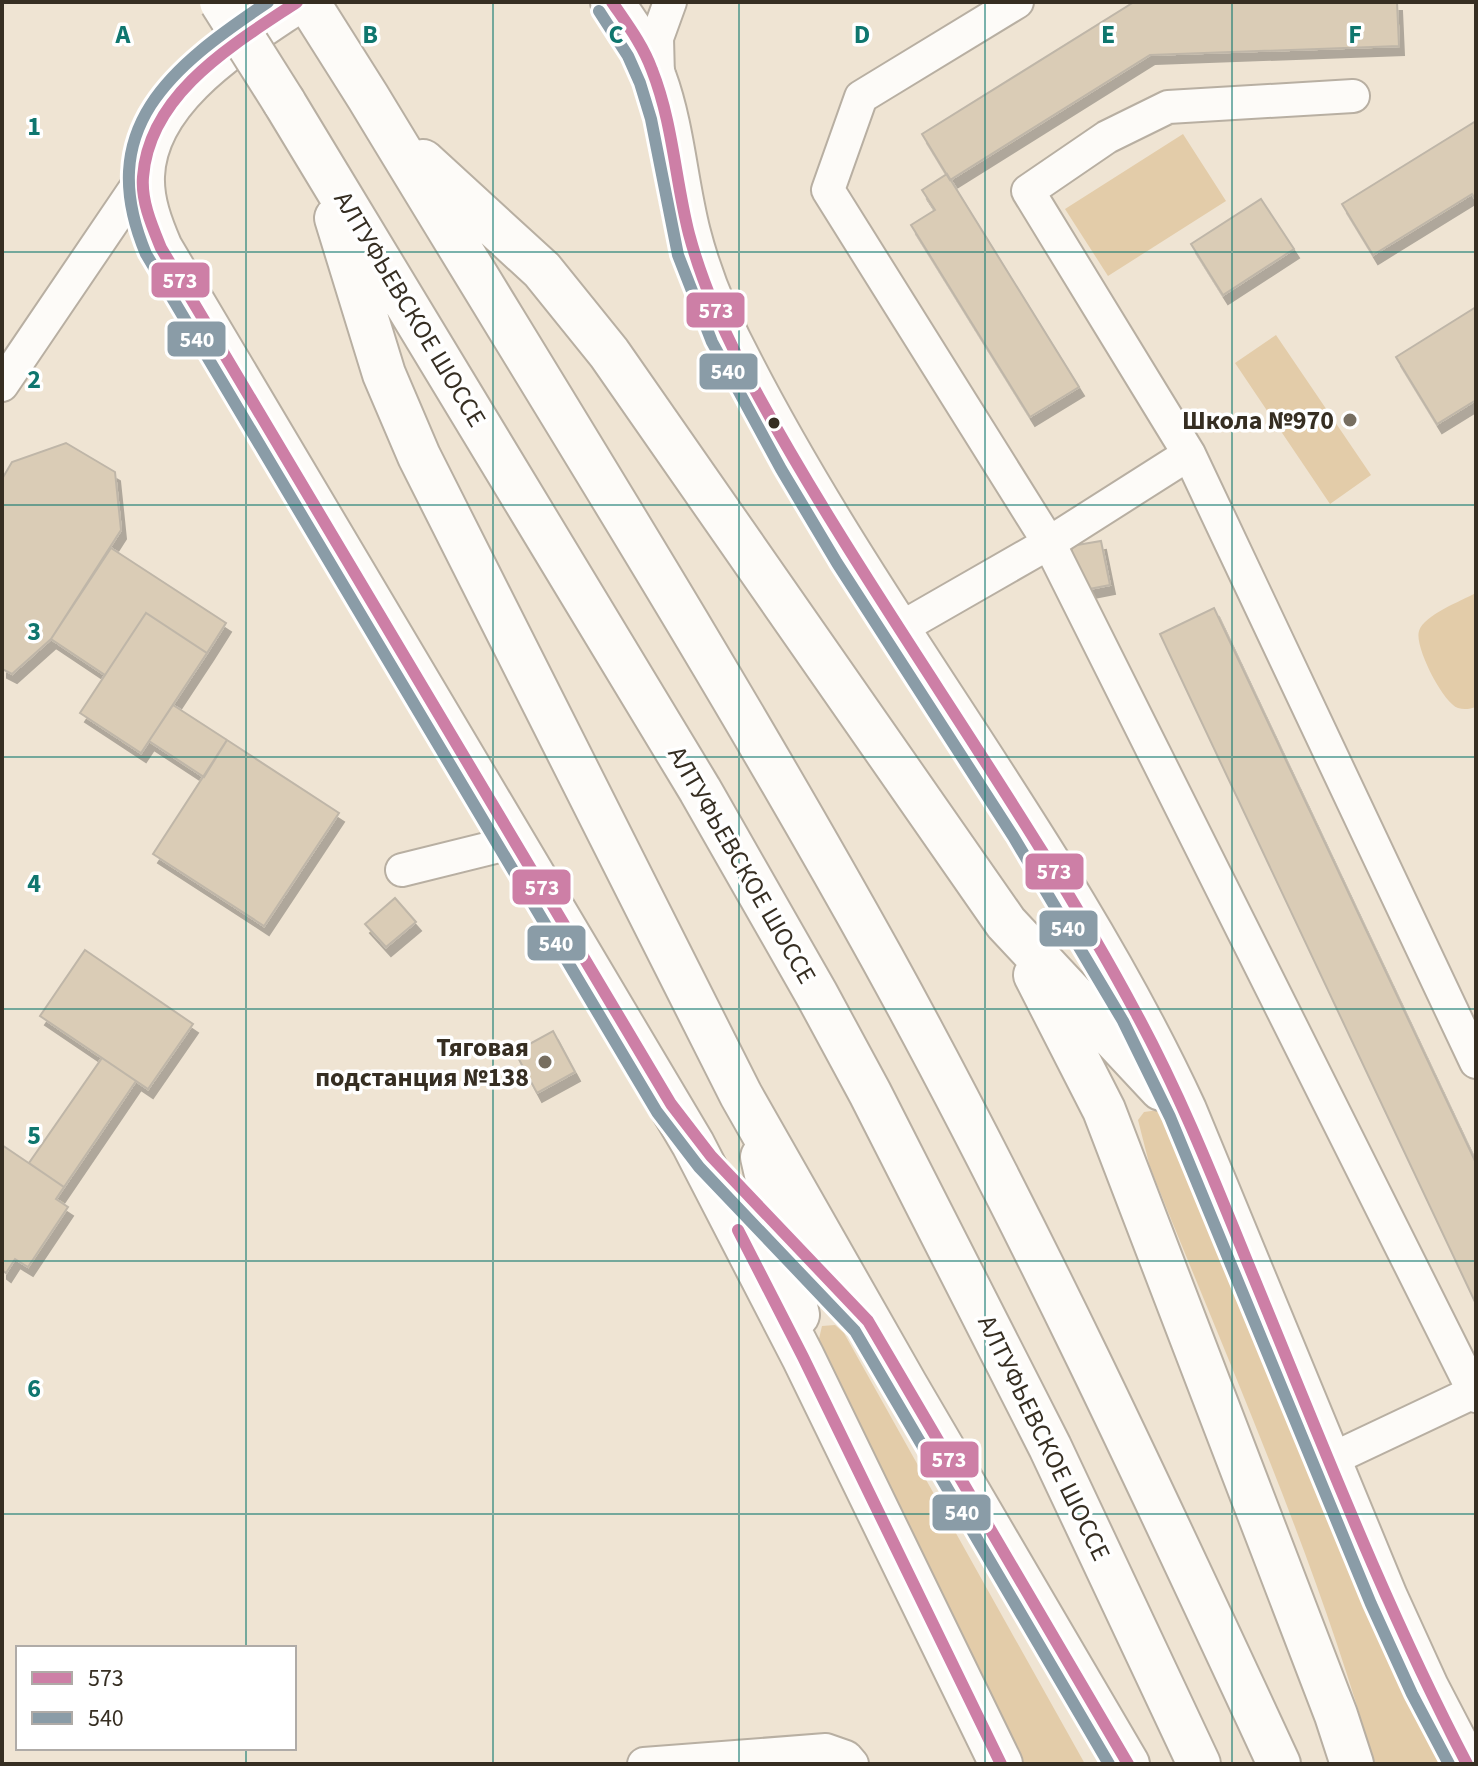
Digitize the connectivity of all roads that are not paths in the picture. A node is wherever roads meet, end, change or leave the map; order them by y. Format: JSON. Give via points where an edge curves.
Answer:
{"nodes":[{"id":1,"x":221,"y":2,"type":"edge"},
{"id":2,"x":297,"y":2,"type":"edge"},
{"id":3,"x":308,"y":2,"type":"edge"},
{"id":4,"x":612,"y":2,"type":"edge"},
{"id":5,"x":670,"y":2,"type":"edge"},
{"id":6,"x":1017,"y":2,"type":"edge"},
{"id":7,"x":660,"y":92,"type":"junction"},
{"id":8,"x":1353,"y":96,"type":"dead end"},
{"id":9,"x":368,"y":97,"type":"junction"},
{"id":10,"x":309,"y":141,"type":"junction"},
{"id":11,"x":143,"y":177,"type":"junction"},
{"id":12,"x":2,"y":385,"type":"edge"},
{"id":13,"x":1189,"y":454,"type":"junction"},
{"id":14,"x":1049,"y":543,"type":"junction"},
{"id":15,"x":899,"y":629,"type":"junction"},
{"id":16,"x":515,"y":842,"type":"junction"},
{"id":17,"x":402,"y":870,"type":"dead end"},
{"id":18,"x":1053,"y":873,"type":"junction"},
{"id":19,"x":993,"y":904,"type":"junction"},
{"id":20,"x":1091,"y":1013,"type":"junction"},
{"id":21,"x":1476,"y":1062,"type":"edge"},
{"id":22,"x":741,"y":1095,"type":"junction"},
{"id":23,"x":671,"y":1104,"type":"junction"},
{"id":24,"x":1120,"y":1150,"type":"junction"},
{"id":25,"x":1206,"y":1160,"type":"junction"},
{"id":26,"x":778,"y":1226,"type":"junction"},
{"id":27,"x":881,"y":1340,"type":"junction"},
{"id":28,"x":1475,"y":1393,"type":"edge"},
{"id":29,"x":832,"y":1416,"type":"junction"},
{"id":30,"x":1330,"y":1460,"type":"junction"},
{"id":31,"x":644,"y":1764,"type":"edge"},
{"id":32,"x":852,"y":1764,"type":"edge"},
{"id":33,"x":1001,"y":1764,"type":"edge"},
{"id":34,"x":1128,"y":1764,"type":"edge"},
{"id":35,"x":1199,"y":1764,"type":"edge"},
{"id":36,"x":1279,"y":1764,"type":"edge"},
{"id":37,"x":1352,"y":1764,"type":"edge"},
{"id":38,"x":1467,"y":1764,"type":"edge"}],
"edges":[{"from":1,"to":10,"type":"main road","name":"АЛТУФЬЕВСКОЕ ШОССЕ","bridge":true},
{"from":2,"to":11,"type":"main road","via":[[216,60],[167,109],[154,130]]},
{"from":3,"to":9,"type":"main road"},
{"from":4,"to":7,"type":"main road","via":[[643,50]]},
{"from":5,"to":7,"type":"street","via":[[657,38]]},
{"from":6,"to":14,"type":"street","via":[[861,97],[828,190]]},
{"from":7,"to":15,"type":"main road","via":[[689,233],[712,304],[784,444]]},
{"from":8,"to":13,"type":"street","via":[[1168,107],[1107,137],[1028,191]]},
{"from":9,"to":19,"type":"main road","via":[[421,159],[542,270],[592,331]]},
{"from":9,"to":36,"type":"main road","via":[[764,752],[882,959],[1116,1413]]},
{"from":10,"to":22,"type":"main road","via":[[406,428]]},
{"from":10,"to":35,"type":"main road","name":"АЛТУФЬЕВСКОЕ ШОССЕ","via":[[700,790],[817,995],[1050,1447]]},
{"from":11,"to":12,"type":"street"},
{"from":11,"to":16,"type":"main road","via":[[161,248]]},
{"from":13,"to":14,"type":"street"},
{"from":13,"to":21,"type":"street"},
{"from":14,"to":15,"type":"street"},
{"from":14,"to":28,"type":"street"},
{"from":15,"to":18,"type":"main road"},
{"from":16,"to":17,"type":"street"},
{"from":16,"to":23,"type":"main road"},
{"from":18,"to":20,"type":"main road","via":[[1071,914]]},
{"from":18,"to":25,"type":"main road","via":[[1129,996]]},
{"from":19,"to":20,"type":"main road"},
{"from":19,"to":24,"type":"main road","via":[[1077,1053]]},
{"from":20,"to":24,"type":"main road"},
{"from":20,"to":25,"type":"main road","via":[[1170,1101]]},
{"from":22,"to":26,"type":"main road"},
{"from":22,"to":27,"type":"main road"},
{"from":23,"to":26,"type":"main road","via":[[711,1156]]},
{"from":23,"to":29,"type":"main road"},
{"from":24,"to":37,"type":"main road"},
{"from":25,"to":30,"type":"main road"},
{"from":26,"to":27,"type":"main road"},
{"from":26,"to":29,"type":"main road","via":[[802,1332]]},
{"from":27,"to":34,"type":"main road"},
{"from":28,"to":30,"type":"street"},
{"from":29,"to":33,"type":"main road"},
{"from":30,"to":38,"type":"main road","via":[[1386,1597]]},
{"from":31,"to":32,"type":"street","via":[[826,1750]]}]}
